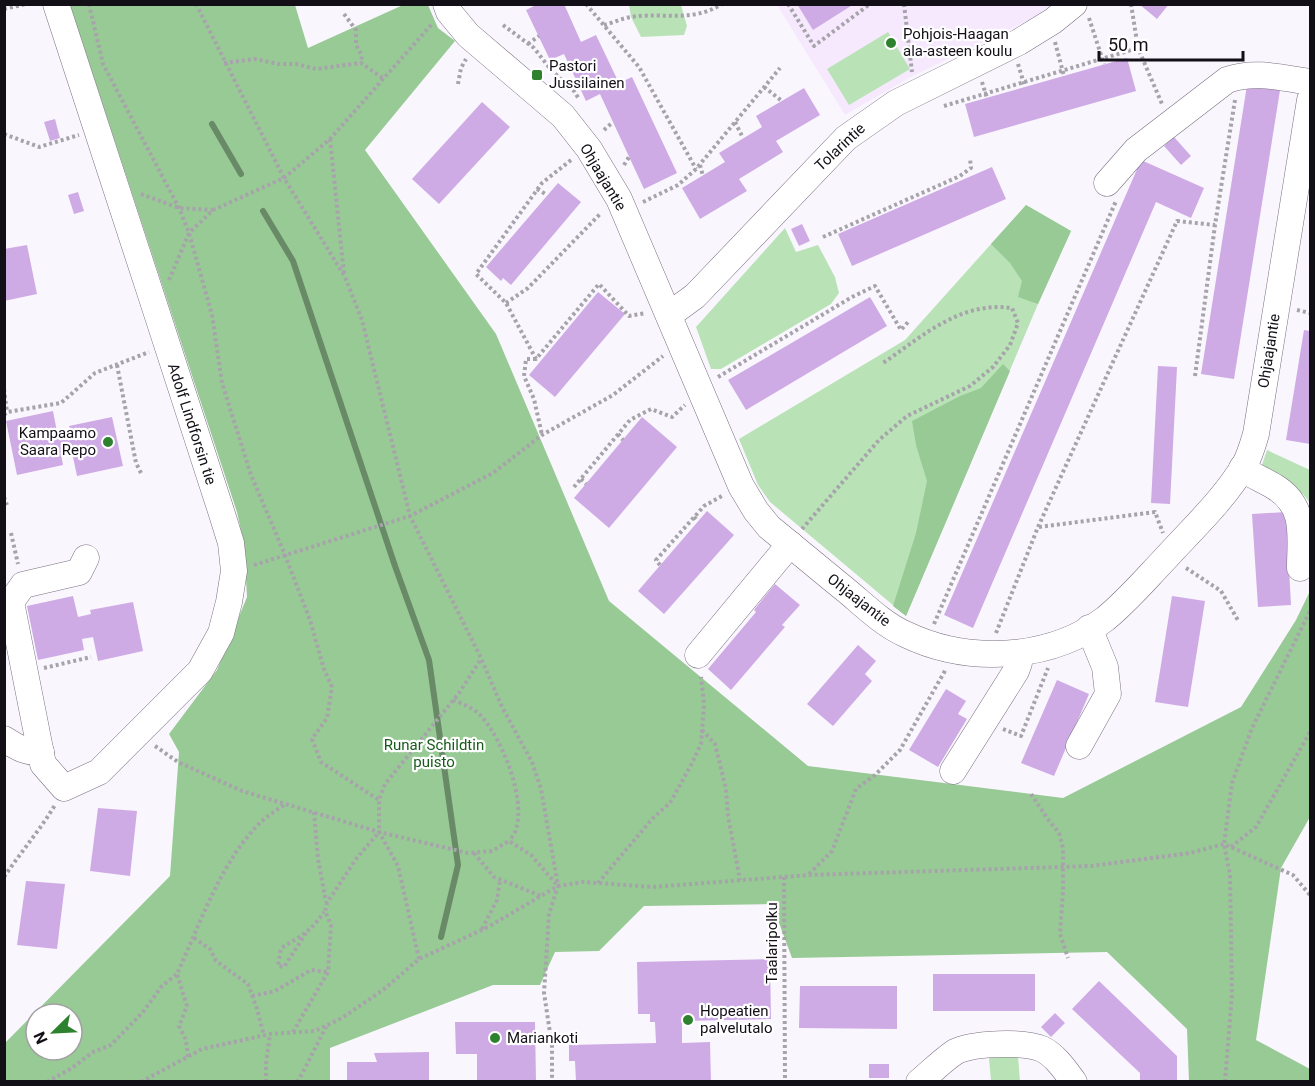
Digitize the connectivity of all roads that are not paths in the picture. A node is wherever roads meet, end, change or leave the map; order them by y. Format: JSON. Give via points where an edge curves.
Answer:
{"nodes":[{"id":1,"x":56,"y":4,"type":"edge"},
{"id":2,"x":448,"y":8,"type":"edge"},
{"id":3,"x":1080,"y":8,"type":"edge"},
{"id":4,"x":1311,"y":82,"type":"edge"},
{"id":5,"x":1311,"y":100,"type":"edge"},
{"id":6,"x":1107,"y":183,"type":"road end"},
{"id":7,"x":662,"y":313,"type":"junction"},
{"id":8,"x":1242,"y":468,"type":"junction"},
{"id":9,"x":790,"y":544,"type":"junction"},
{"id":10,"x":86,"y":558,"type":"dead end"},
{"id":11,"x":1300,"y":568,"type":"dead end"},
{"id":12,"x":1089,"y":628,"type":"junction"},
{"id":13,"x":1017,"y":654,"type":"junction"},
{"id":14,"x":699,"y":666,"type":"road end"},
{"id":15,"x":4,"y":739,"type":"edge"},
{"id":16,"x":1079,"y":746,"type":"dead end"},
{"id":17,"x":41,"y":752,"type":"junction"},
{"id":18,"x":953,"y":771,"type":"dead end"},
{"id":19,"x":919,"y":1082,"type":"edge"},
{"id":20,"x":1074,"y":1082,"type":"edge"}],
"edges":[{"from":1,"to":17,"type":"street","name":"Adolf Lindforsin tie","via":[[222,514],[234,571],[221,633],[200,671],[99,772],[64,788],[43,764]]},
{"from":2,"to":7,"type":"street","name":"Ohjaajantie","via":[[468,35],[563,116],[627,202]]},
{"from":3,"to":7,"type":"street","name":"Tolarintie","via":[[896,103],[846,138],[695,296]]},
{"from":4,"to":6,"type":"street","via":[[1254,74],[1227,80],[1136,150]]},
{"from":5,"to":8,"type":"street","name":"Ohjaajantie","via":[[1256,434]]},
{"from":7,"to":9,"type":"street","name":"Ohjaajantie","via":[[741,486],[769,527]]},
{"from":8,"to":11,"type":"street","via":[[1277,488],[1300,516]]},
{"from":8,"to":12,"type":"street","name":"Ohjaajantie","via":[[1229,488],[1126,601]]},
{"from":9,"to":13,"type":"street","name":"Ohjaajantie","via":[[878,617],[905,634],[951,650]]},
{"from":9,"to":14,"type":"street"},
{"from":10,"to":17,"type":"street","via":[[79,572],[23,585],[11,602]]},
{"from":12,"to":13,"type":"street","name":"Ohjaajantie","via":[[1050,647]]},
{"from":12,"to":16,"type":"street","via":[[1105,667],[1108,694]]},
{"from":13,"to":18,"type":"street","via":[[1016,671]]},
{"from":15,"to":17,"type":"street","via":[[29,753]]},
{"from":19,"to":20,"type":"street","via":[[957,1051],[988,1044],[1024,1044],[1054,1057]]}]}
